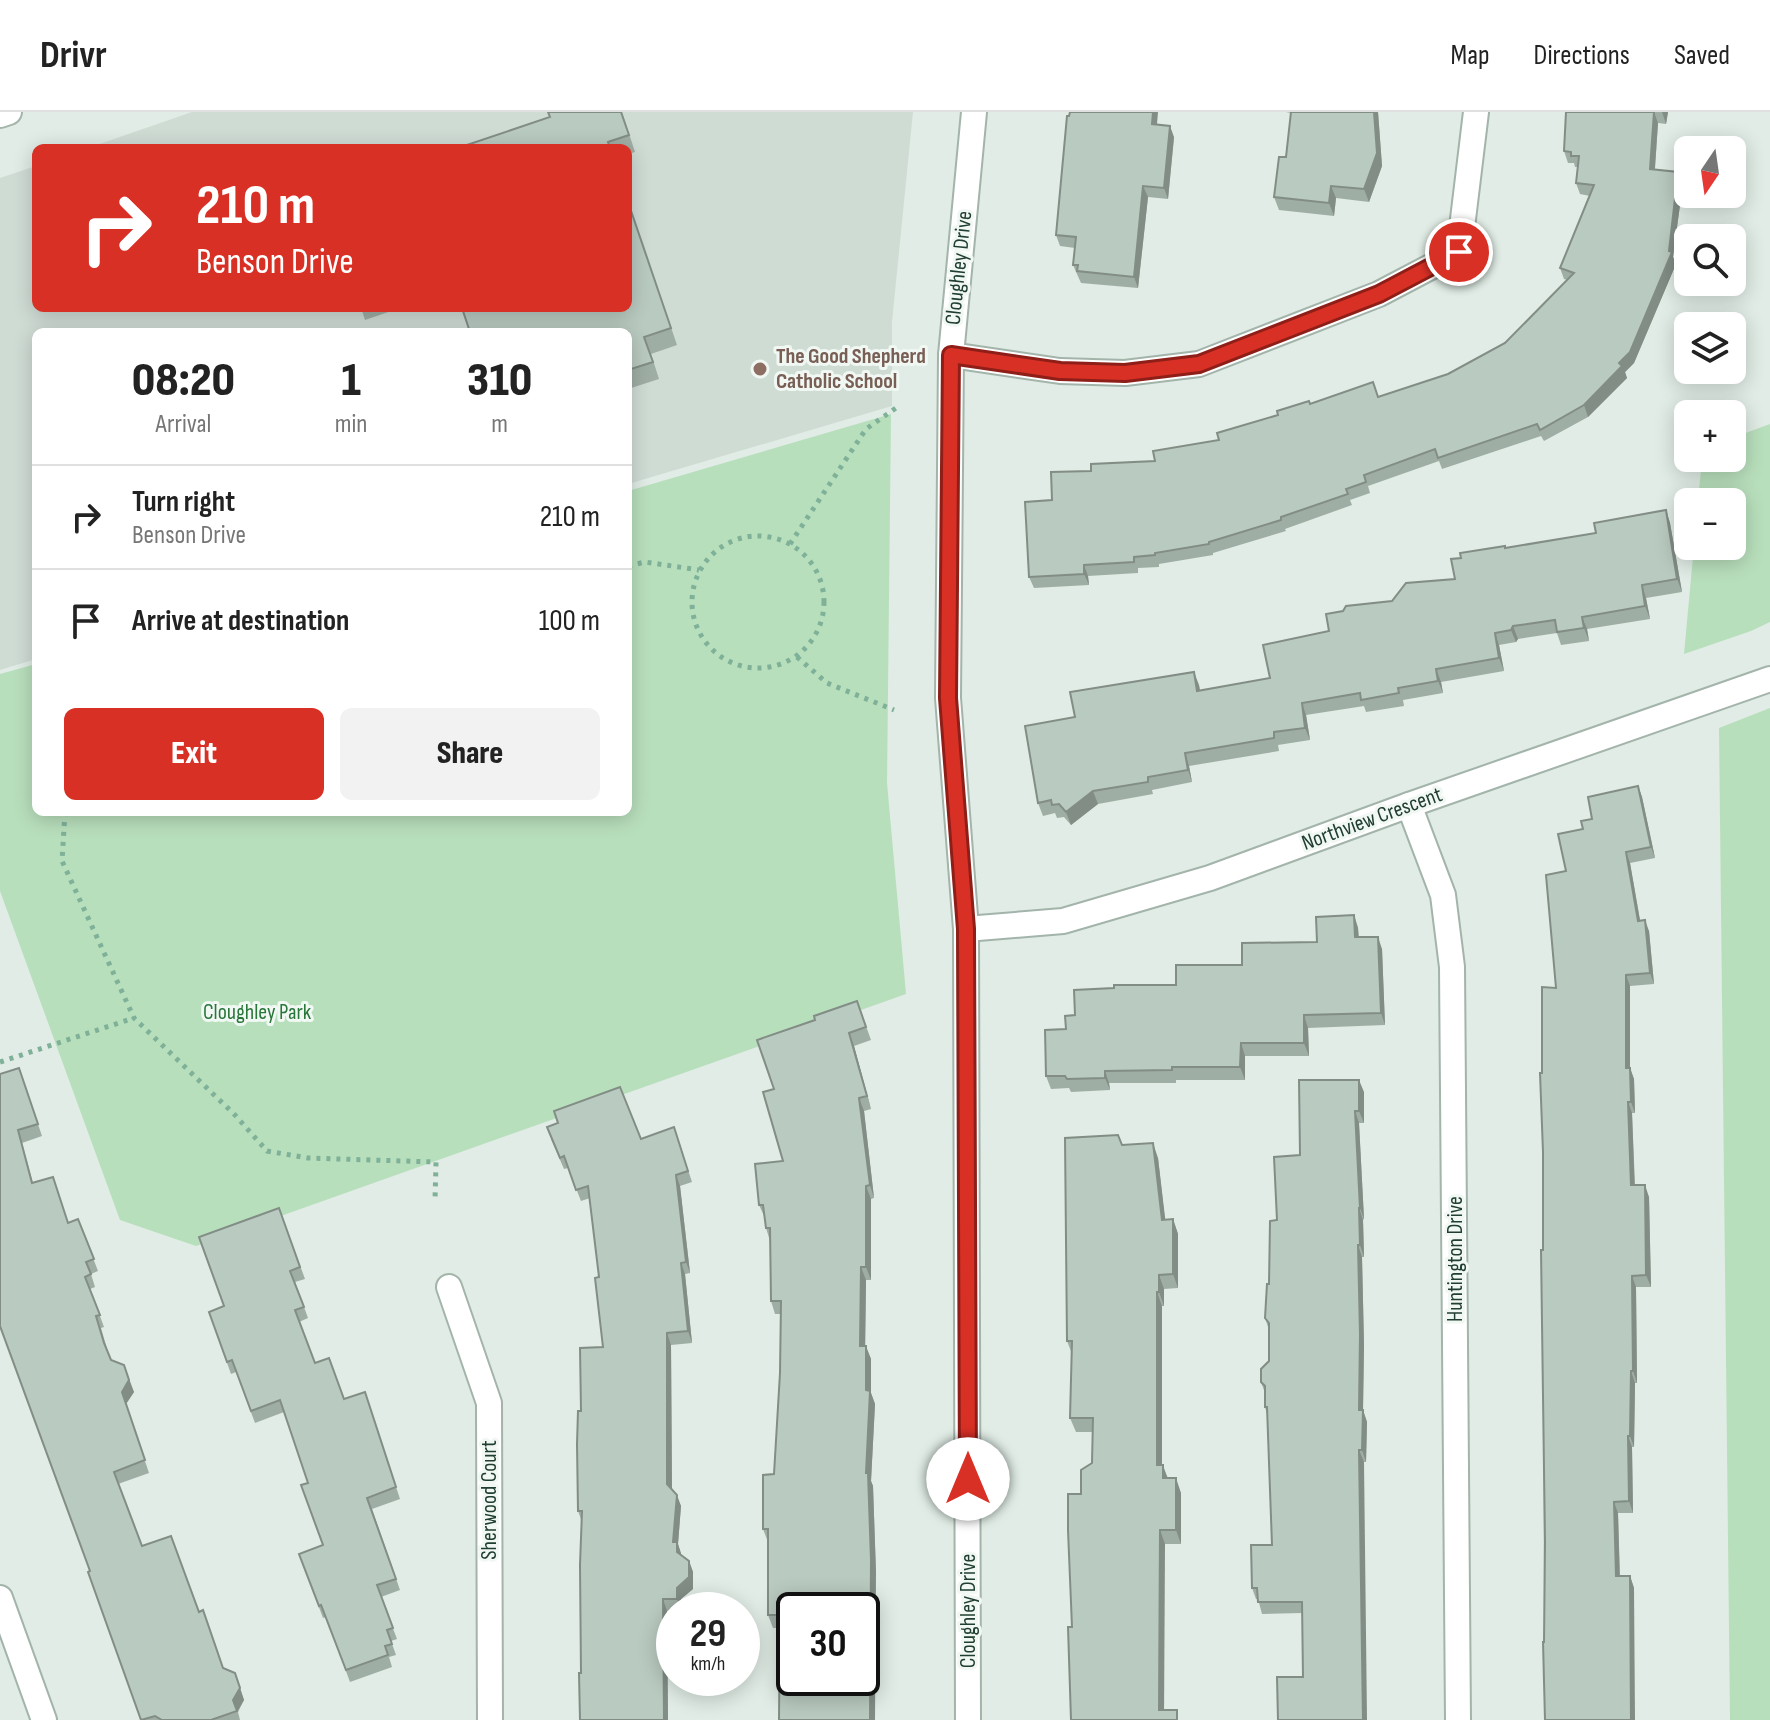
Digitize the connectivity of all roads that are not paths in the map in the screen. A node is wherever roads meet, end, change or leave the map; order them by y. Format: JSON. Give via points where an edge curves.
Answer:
{"nodes":[{"id":1,"x":9,"y":112,"type":"edge"},
{"id":2,"x":974,"y":112,"type":"edge"},
{"id":3,"x":1476,"y":112,"type":"edge"},
{"id":4,"x":0,"y":115,"type":"edge"},
{"id":5,"x":951,"y":355,"type":"junction"},
{"id":6,"x":1770,"y":679,"type":"edge"},
{"id":7,"x":1409,"y":805,"type":"junction"},
{"id":8,"x":966,"y":929,"type":"junction"},
{"id":9,"x":449,"y":1287,"type":"dead end"},
{"id":10,"x":0,"y":1598,"type":"edge"},
{"id":11,"x":44,"y":1720,"type":"edge"},
{"id":12,"x":490,"y":1720,"type":"edge"},
{"id":13,"x":968,"y":1720,"type":"edge"},
{"id":14,"x":1458,"y":1720,"type":"edge"}],
"edges":[{"from":1,"to":4,"type":"street"},
{"from":2,"to":5,"type":"street","name":"Cloughley Drive"},
{"from":3,"to":5,"type":"street","via":[[1459,252],[1379,294],[1199,364],[1125,373],[1060,371]]},
{"from":5,"to":8,"type":"street","name":"Cloughley Drive","via":[[948,698]]},
{"from":6,"to":7,"type":"street","name":"Northview Crescent"},
{"from":7,"to":8,"type":"street","name":"Northview Crescent","via":[[1210,878],[1063,921]]},
{"from":7,"to":14,"type":"street","name":"Huntington Drive","via":[[1443,895],[1452,967]]},
{"from":8,"to":13,"type":"street","name":"Cloughley Drive"},
{"from":9,"to":12,"type":"street","name":"Sherwood Court","via":[[489,1403]]},
{"from":10,"to":11,"type":"street"}]}
